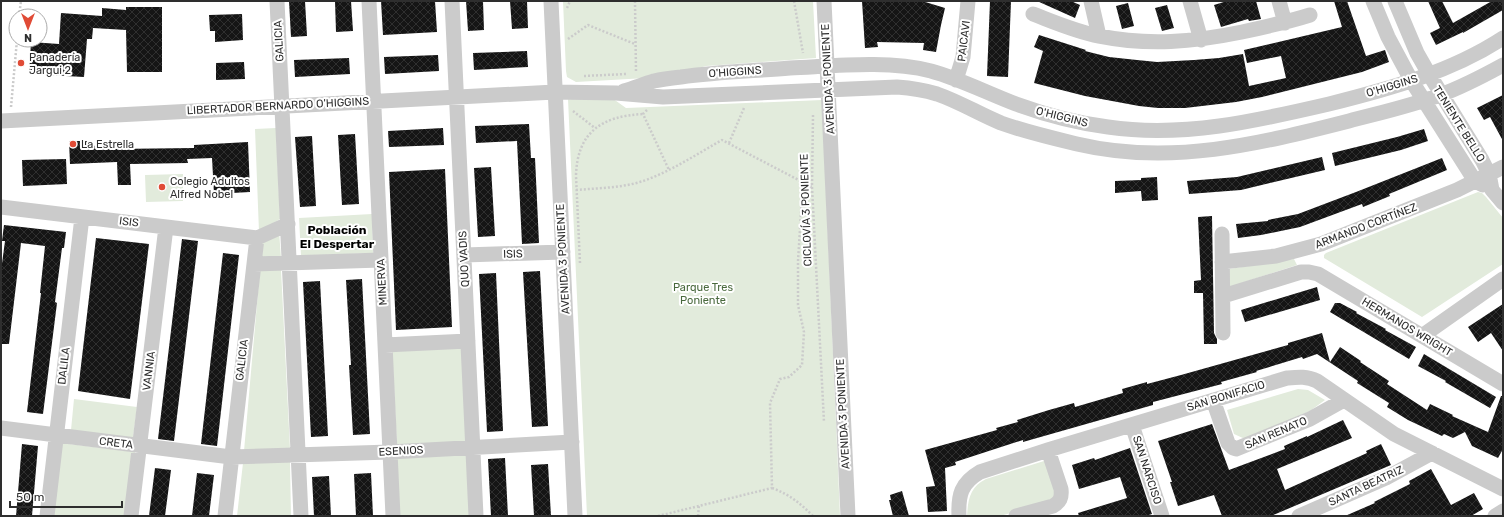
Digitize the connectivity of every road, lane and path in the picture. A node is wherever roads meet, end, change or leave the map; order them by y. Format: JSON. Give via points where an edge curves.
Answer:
{"nodes":[{"id":1,"x":277,"y":1,"type":"edge"},
{"id":2,"x":369,"y":1,"type":"edge"},
{"id":3,"x":452,"y":1,"type":"edge"},
{"id":4,"x":551,"y":1,"type":"edge"},
{"id":5,"x":570,"y":1,"type":"edge"},
{"id":6,"x":635,"y":1,"type":"edge"},
{"id":7,"x":794,"y":1,"type":"edge"},
{"id":8,"x":824,"y":1,"type":"edge"},
{"id":9,"x":968,"y":1,"type":"edge"},
{"id":10,"x":1091,"y":1,"type":"edge"},
{"id":11,"x":1190,"y":1,"type":"edge"},
{"id":12,"x":1279,"y":1,"type":"edge"},
{"id":13,"x":1373,"y":1,"type":"edge"},
{"id":14,"x":1395,"y":1,"type":"edge"},
{"id":15,"x":566,"y":10,"type":"dead end"},
{"id":16,"x":1032,"y":14,"type":"dead end"},
{"id":17,"x":1310,"y":15,"type":"dead end"},
{"id":18,"x":1285,"y":23,"type":"junction"},
{"id":19,"x":1099,"y":36,"type":"junction"},
{"id":20,"x":1503,"y":38,"type":"edge"},
{"id":21,"x":568,"y":39,"type":"dead end"},
{"id":22,"x":1201,"y":40,"type":"junction"},
{"id":23,"x":635,"y":44,"type":"junction"},
{"id":24,"x":16,"y":48,"type":"edge"},
{"id":25,"x":1503,"y":65,"type":"edge"},
{"id":26,"x":820,"y":67,"type":"junction"},
{"id":27,"x":636,"y":73,"type":"dead end"},
{"id":28,"x":1428,"y":74,"type":"junction"},
{"id":29,"x":956,"y":80,"type":"junction"},
{"id":30,"x":1411,"y":80,"type":"junction"},
{"id":31,"x":821,"y":90,"type":"junction"},
{"id":32,"x":555,"y":92,"type":"junction"},
{"id":33,"x":616,"y":93,"type":"junction"},
{"id":34,"x":748,"y":94,"type":"junction"},
{"id":35,"x":1441,"y":94,"type":"junction"},
{"id":36,"x":457,"y":97,"type":"junction"},
{"id":37,"x":663,"y":97,"type":"junction"},
{"id":38,"x":1424,"y":100,"type":"junction"},
{"id":39,"x":374,"y":101,"type":"junction"},
{"id":40,"x":282,"y":106,"type":"junction"},
{"id":41,"x":573,"y":110,"type":"dead end"},
{"id":42,"x":643,"y":114,"type":"junction"},
{"id":43,"x":6,"y":121,"type":"edge"},
{"id":44,"x":595,"y":128,"type":"junction"},
{"id":45,"x":729,"y":143,"type":"junction"},
{"id":46,"x":1503,"y":167,"type":"edge"},
{"id":47,"x":669,"y":170,"type":"junction"},
{"id":48,"x":1489,"y":174,"type":"junction"},
{"id":49,"x":803,"y":181,"type":"junction"},
{"id":50,"x":1475,"y":181,"type":"junction"},
{"id":51,"x":812,"y":186,"type":"junction"},
{"id":52,"x":572,"y":190,"type":"dead end"},
{"id":53,"x":577,"y":190,"type":"junction"},
{"id":54,"x":1492,"y":190,"type":"junction"},
{"id":55,"x":1503,"y":203,"type":"edge"},
{"id":56,"x":1,"y":207,"type":"edge"},
{"id":57,"x":82,"y":217,"type":"junction"},
{"id":58,"x":288,"y":224,"type":"junction"},
{"id":59,"x":166,"y":227,"type":"junction"},
{"id":60,"x":1222,"y":234,"type":"dead end"},
{"id":61,"x":257,"y":238,"type":"junction"},
{"id":62,"x":1306,"y":249,"type":"junction"},
{"id":63,"x":563,"y":252,"type":"junction"},
{"id":64,"x":464,"y":255,"type":"junction"},
{"id":65,"x":381,"y":260,"type":"junction"},
{"id":66,"x":1222,"y":262,"type":"junction"},
{"id":67,"x":289,"y":263,"type":"junction"},
{"id":68,"x":254,"y":264,"type":"junction"},
{"id":69,"x":580,"y":269,"type":"dead end"},
{"id":70,"x":1309,"y":272,"type":"junction"},
{"id":71,"x":1503,"y":279,"type":"edge"},
{"id":72,"x":1223,"y":296,"type":"junction"},
{"id":73,"x":1223,"y":333,"type":"dead end"},
{"id":74,"x":1422,"y":336,"type":"junction"},
{"id":75,"x":468,"y":341,"type":"junction"},
{"id":76,"x":385,"y":345,"type":"junction"},
{"id":77,"x":1503,"y":384,"type":"edge"},
{"id":78,"x":1213,"y":400,"type":"junction"},
{"id":79,"x":1344,"y":400,"type":"junction"},
{"id":80,"x":824,"y":422,"type":"dead end"},
{"id":81,"x":1132,"y":424,"type":"junction"},
{"id":82,"x":1,"y":428,"type":"edge"},
{"id":83,"x":56,"y":435,"type":"junction"},
{"id":84,"x":572,"y":442,"type":"junction"},
{"id":85,"x":140,"y":446,"type":"junction"},
{"id":86,"x":473,"y":448,"type":"junction"},
{"id":87,"x":1048,"y":450,"type":"junction"},
{"id":88,"x":390,"y":452,"type":"junction"},
{"id":89,"x":1432,"y":453,"type":"junction"},
{"id":90,"x":298,"y":456,"type":"junction"},
{"id":91,"x":231,"y":457,"type":"junction"},
{"id":92,"x":772,"y":488,"type":"junction"},
{"id":93,"x":1503,"y":489,"type":"edge"},
{"id":94,"x":699,"y":506,"type":"junction"},
{"id":95,"x":1503,"y":511,"type":"edge"},
{"id":96,"x":47,"y":516,"type":"edge"},
{"id":97,"x":131,"y":516,"type":"edge"},
{"id":98,"x":225,"y":516,"type":"edge"},
{"id":99,"x":301,"y":516,"type":"edge"},
{"id":100,"x":392,"y":516,"type":"edge"},
{"id":101,"x":476,"y":516,"type":"edge"},
{"id":102,"x":575,"y":516,"type":"edge"},
{"id":103,"x":658,"y":516,"type":"edge"},
{"id":104,"x":698,"y":516,"type":"edge"},
{"id":105,"x":813,"y":516,"type":"edge"},
{"id":106,"x":848,"y":516,"type":"edge"},
{"id":107,"x":958,"y":516,"type":"edge"},
{"id":108,"x":1016,"y":516,"type":"edge"},
{"id":109,"x":1162,"y":516,"type":"edge"},
{"id":110,"x":1299,"y":516,"type":"edge"},
{"id":111,"x":1495,"y":516,"type":"edge"}],
"edges":[{"from":1,"to":40,"type":"street","name":"GALICIA"},
{"from":2,"to":39,"type":"street","name":"MINERVA"},
{"from":3,"to":36,"type":"street","name":"QUO VADIS"},
{"from":4,"to":32,"type":"street","name":"AVENIDA 3 PONIENTE"},
{"from":5,"to":15,"type":"path"},
{"from":6,"to":23,"type":"path"},
{"from":7,"to":26,"type":"path","via":[[804,56]]},
{"from":8,"to":26,"type":"street","name":"AVENIDA 3 PONIENTE"},
{"from":9,"to":29,"type":"street","name":"PAICAVI","via":[[963,57]]},
{"from":10,"to":19,"type":"street"},
{"from":11,"to":22,"type":"street"},
{"from":12,"to":18,"type":"street"},
{"from":13,"to":30,"type":"street","name":"TENIENTE BELLO","via":[[1388,37]]},
{"from":14,"to":28,"type":"street","name":"TENIENTE BELLO"},
{"from":16,"to":19,"type":"street"},
{"from":17,"to":18,"type":"street"},
{"from":18,"to":22,"type":"street"},
{"from":19,"to":22,"type":"street","via":[[1161,42]]},
{"from":20,"to":28,"type":"street","name":"O'HIGGINS","via":[[1471,56]]},
{"from":21,"to":23,"type":"path","via":[[588,25]]},
{"from":23,"to":27,"type":"path"},
{"from":24,"to":43,"type":"path"},
{"from":25,"to":35,"type":"street","name":"O'HIGGINS"},
{"from":26,"to":29,"type":"street","name":"O'HIGGINS","via":[[901,66]]},
{"from":26,"to":31,"type":"street","name":"AVENIDA 3 PONIENTE"},
{"from":26,"to":33,"type":"street","name":"O'HIGGINS","via":[[701,74],[656,81]]},
{"from":28,"to":30,"type":"street","name":"O'HIGGINS"},
{"from":28,"to":35,"type":"street","name":"TENIENTE BELLO"},
{"from":29,"to":30,"type":"street","name":"O'HIGGINS","via":[[1017,105],[1064,119],[1110,127],[1177,131],[1261,120],[1365,95]]},
{"from":30,"to":38,"type":"street","name":"TENIENTE BELLO"},
{"from":31,"to":34,"type":"street","name":"O'HIGGINS"},
{"from":31,"to":38,"type":"street","name":"O'HIGGINS","via":[[897,87],[924,91],[951,99],[1002,123],[1039,134],[1080,145],[1140,152],[1198,152],[1259,143]]},
{"from":31,"to":51,"type":"path","name":"CICLOVÍA 3 PONIENTE"},
{"from":31,"to":106,"type":"street","name":"AVENIDA 3 PONIENTE"},
{"from":32,"to":33,"type":"street","name":"O'HIGGINS"},
{"from":32,"to":36,"type":"street","name":"LIBERTADOR BERNARDO O'HIGGINS"},
{"from":32,"to":63,"type":"street","name":"AVENIDA 3 PONIENTE"},
{"from":33,"to":37,"type":"street","name":"O'HIGGINS"},
{"from":34,"to":37,"type":"street","name":"O'HIGGINS"},
{"from":34,"to":45,"type":"path"},
{"from":35,"to":38,"type":"street","name":"O'HIGGINS"},
{"from":35,"to":48,"type":"street","name":"TENIENTE BELLO"},
{"from":36,"to":39,"type":"street","name":"LIBERTADOR BERNARDO O'HIGGINS"},
{"from":36,"to":64,"type":"street","name":"QUO VADIS"},
{"from":37,"to":42,"type":"path"},
{"from":38,"to":50,"type":"street","name":"TENIENTE BELLO"},
{"from":39,"to":40,"type":"street","name":"LIBERTADOR BERNARDO O'HIGGINS"},
{"from":39,"to":65,"type":"street","name":"MINERVA"},
{"from":40,"to":43,"type":"street","name":"LIBERTADOR BERNARDO O'HIGGINS"},
{"from":40,"to":58,"type":"street","name":"GALICIA"},
{"from":41,"to":44,"type":"path"},
{"from":42,"to":44,"type":"path","via":[[614,118]]},
{"from":42,"to":47,"type":"path"},
{"from":44,"to":53,"type":"path","via":[[580,150],[576,163]]},
{"from":45,"to":47,"type":"path","via":[[722,140]]},
{"from":45,"to":49,"type":"path"},
{"from":46,"to":48,"type":"street","name":"ARMANDO CORTÍNEZ"},
{"from":47,"to":53,"type":"path","via":[[630,184]]},
{"from":48,"to":50,"type":"street","name":"ARMANDO CORTÍNEZ"},
{"from":48,"to":54,"type":"street","name":"TENIENTE BELLO"},
{"from":49,"to":51,"type":"path"},
{"from":49,"to":92,"type":"path","via":[[798,261],[798,305],[804,332],[802,365],[789,377],[780,380],[770,403]]},
{"from":50,"to":54,"type":"street"},
{"from":50,"to":62,"type":"street","name":"ARMANDO CORTÍNEZ"},
{"from":51,"to":80,"type":"path","name":"CICLOVÍA 3 PONIENTE"},
{"from":52,"to":53,"type":"path"},
{"from":53,"to":69,"type":"path"},
{"from":54,"to":55,"type":"street","name":"TENIENTE BELLO"},
{"from":56,"to":57,"type":"street","name":"ISIS"},
{"from":57,"to":59,"type":"street","name":"ISIS"},
{"from":57,"to":83,"type":"street","name":"DALILA"},
{"from":58,"to":61,"type":"street"},
{"from":58,"to":67,"type":"street","name":"GALICIA"},
{"from":59,"to":61,"type":"street","name":"ISIS"},
{"from":59,"to":85,"type":"street","name":"VANNIA"},
{"from":60,"to":66,"type":"street"},
{"from":61,"to":68,"type":"street","name":"GALICIA"},
{"from":62,"to":66,"type":"street","name":"ARMANDO CORTÍNEZ","via":[[1276,256]]},
{"from":62,"to":70,"type":"street"},
{"from":63,"to":64,"type":"street","name":"ISIS"},
{"from":63,"to":84,"type":"street","name":"AVENIDA 3 PONIENTE"},
{"from":64,"to":75,"type":"street","name":"QUO VADIS"},
{"from":65,"to":67,"type":"street"},
{"from":65,"to":76,"type":"street","name":"MINERVA"},
{"from":66,"to":72,"type":"street"},
{"from":67,"to":68,"type":"street"},
{"from":67,"to":90,"type":"street","name":"GALICIA"},
{"from":68,"to":91,"type":"street","name":"GALICIA"},
{"from":70,"to":72,"type":"street","via":[[1294,274]]},
{"from":70,"to":74,"type":"street","name":"HERMANOS WRIGHT","via":[[1318,274]]},
{"from":71,"to":74,"type":"street"},
{"from":72,"to":73,"type":"street"},
{"from":74,"to":77,"type":"street","name":"HERMANOS WRIGHT"},
{"from":75,"to":76,"type":"street"},
{"from":75,"to":86,"type":"street","name":"QUO VADIS"},
{"from":76,"to":88,"type":"street","name":"MINERVA"},
{"from":78,"to":79,"type":"street","name":"SAN BONIFACIO","via":[[1297,377],[1311,378]]},
{"from":78,"to":79,"type":"street","name":"SAN RENATO","via":[[1228,443],[1236,449],[1306,421]]},
{"from":78,"to":81,"type":"street","name":"SAN BONIFACIO"},
{"from":79,"to":89,"type":"street","name":"SAN BONIFACIO","via":[[1394,434]]},
{"from":81,"to":87,"type":"street","name":"SAN BONIFACIO"},
{"from":81,"to":109,"type":"street","name":"SAN NARCISO"},
{"from":82,"to":83,"type":"street","name":"CRETA"},
{"from":83,"to":85,"type":"street","name":"CRETA"},
{"from":83,"to":96,"type":"street","name":"DALILA"},
{"from":84,"to":86,"type":"street","name":"ESENIOS"},
{"from":84,"to":102,"type":"street","name":"AVENIDA 3 PONIENTE"},
{"from":85,"to":91,"type":"street","name":"CRETA"},
{"from":85,"to":97,"type":"street","name":"VANNIA"},
{"from":86,"to":88,"type":"street","name":"ESENIOS"},
{"from":86,"to":101,"type":"street","name":"QUO VADIS"},
{"from":87,"to":107,"type":"street","name":"SAN BONIFACIO","via":[[973,475],[963,486],[960,494]]},
{"from":87,"to":108,"type":"street","via":[[1062,496],[1053,506]]},
{"from":88,"to":90,"type":"street","name":"ESENIOS"},
{"from":88,"to":100,"type":"street","name":"MINERVA"},
{"from":89,"to":93,"type":"street","name":"SAN BONIFACIO"},
{"from":89,"to":110,"type":"street","name":"SANTA BEATRIZ","via":[[1380,480]]},
{"from":90,"to":91,"type":"street","name":"ESENIOS"},
{"from":90,"to":99,"type":"street","name":"GALICIA"},
{"from":91,"to":98,"type":"street","name":"GALICIA"},
{"from":92,"to":94,"type":"path"},
{"from":92,"to":105,"type":"path","via":[[794,499]]},
{"from":94,"to":103,"type":"path"},
{"from":94,"to":104,"type":"path"},
{"from":95,"to":111,"type":"street"}]}
